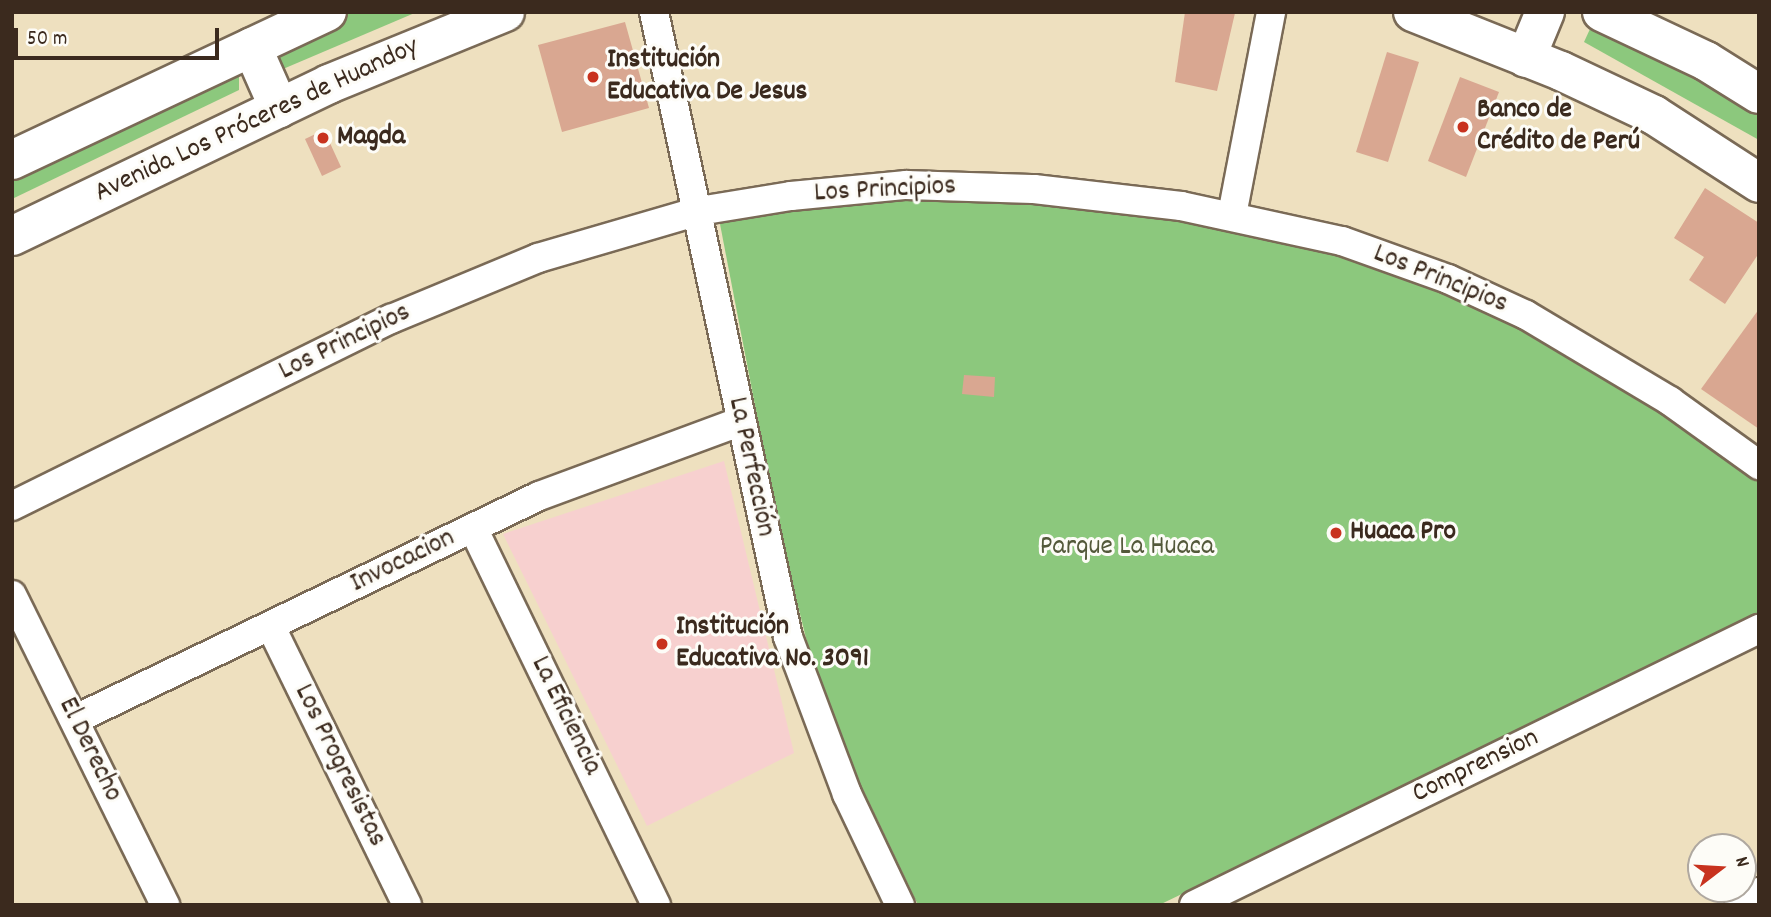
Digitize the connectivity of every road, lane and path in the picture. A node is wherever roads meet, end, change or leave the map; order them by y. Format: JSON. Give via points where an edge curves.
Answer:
{"nodes":[{"id":1,"x":327,"y":12,"type":"edge"},
{"id":2,"x":505,"y":12,"type":"edge"},
{"id":3,"x":654,"y":12,"type":"edge"},
{"id":4,"x":1271,"y":12,"type":"edge"},
{"id":5,"x":1413,"y":12,"type":"edge"},
{"id":6,"x":1545,"y":12,"type":"edge"},
{"id":7,"x":1602,"y":12,"type":"edge"},
{"id":8,"x":1463,"y":22,"type":"edge"},
{"id":9,"x":252,"y":47,"type":"junction"},
{"id":10,"x":1526,"y":58,"type":"junction"},
{"id":11,"x":1759,"y":94,"type":"edge"},
{"id":12,"x":279,"y":107,"type":"junction"},
{"id":13,"x":12,"y":160,"type":"edge"},
{"id":14,"x":1759,"y":183,"type":"edge"},
{"id":15,"x":699,"y":211,"type":"junction"},
{"id":16,"x":1232,"y":215,"type":"junction"},
{"id":17,"x":12,"y":236,"type":"edge"},
{"id":18,"x":740,"y":422,"type":"junction"},
{"id":19,"x":1759,"y":465,"type":"edge"},
{"id":20,"x":12,"y":506,"type":"edge"},
{"id":21,"x":473,"y":528,"type":"junction"},
{"id":22,"x":12,"y":595,"type":"edge"},
{"id":23,"x":271,"y":627,"type":"junction"},
{"id":24,"x":1759,"y":629,"type":"edge"},
{"id":25,"x":74,"y":720,"type":"junction"},
{"id":26,"x":1759,"y":897,"type":"edge"},
{"id":27,"x":165,"y":905,"type":"edge"},
{"id":28,"x":407,"y":905,"type":"edge"},
{"id":29,"x":656,"y":905,"type":"edge"},
{"id":30,"x":900,"y":905,"type":"edge"},
{"id":31,"x":1194,"y":905,"type":"edge"},
{"id":32,"x":1744,"y":905,"type":"edge"}],
"edges":[{"from":1,"to":9,"type":"main road"},
{"from":2,"to":12,"type":"main road","name":"Avenida Los Próceres de Huandoy"},
{"from":3,"to":15,"type":"street","name":"La Perfección"},
{"from":4,"to":16,"type":"street"},
{"from":5,"to":8,"type":"main road"},
{"from":6,"to":10,"type":"main road"},
{"from":7,"to":11,"type":"main road","via":[[1706,61]]},
{"from":8,"to":10,"type":"main road"},
{"from":9,"to":12,"type":"main road"},
{"from":9,"to":13,"type":"main road"},
{"from":10,"to":14,"type":"main road","via":[[1654,116]]},
{"from":12,"to":17,"type":"main road","name":"Avenida Los Próceres de Huandoy"},
{"from":15,"to":16,"type":"street","name":"Los Principios","via":[[791,196],[906,186],[1034,189]]},
{"from":15,"to":18,"type":"street","name":"La Perfección"},
{"from":15,"to":20,"type":"street","name":"Los Principios","via":[[612,234],[471,285]]},
{"from":16,"to":19,"type":"street","name":"Los Principios","via":[[1342,241],[1448,279],[1526,315],[1660,394]]},
{"from":18,"to":21,"type":"street","name":"Invocacion","via":[[539,496]]},
{"from":18,"to":30,"type":"street","name":"La Perfección","via":[[785,624],[804,685],[847,794]]},
{"from":21,"to":23,"type":"street","name":"Invocacion"},
{"from":21,"to":29,"type":"street","name":"La Eficiencia"},
{"from":22,"to":25,"type":"street","name":"El Derecho"},
{"from":23,"to":25,"type":"street","name":"Invocacion"},
{"from":23,"to":28,"type":"street","name":"Los Progresistas"},
{"from":24,"to":31,"type":"street","name":"Comprension"},
{"from":25,"to":27,"type":"street","name":"El Derecho"},
{"from":26,"to":32,"type":"main road"}]}
